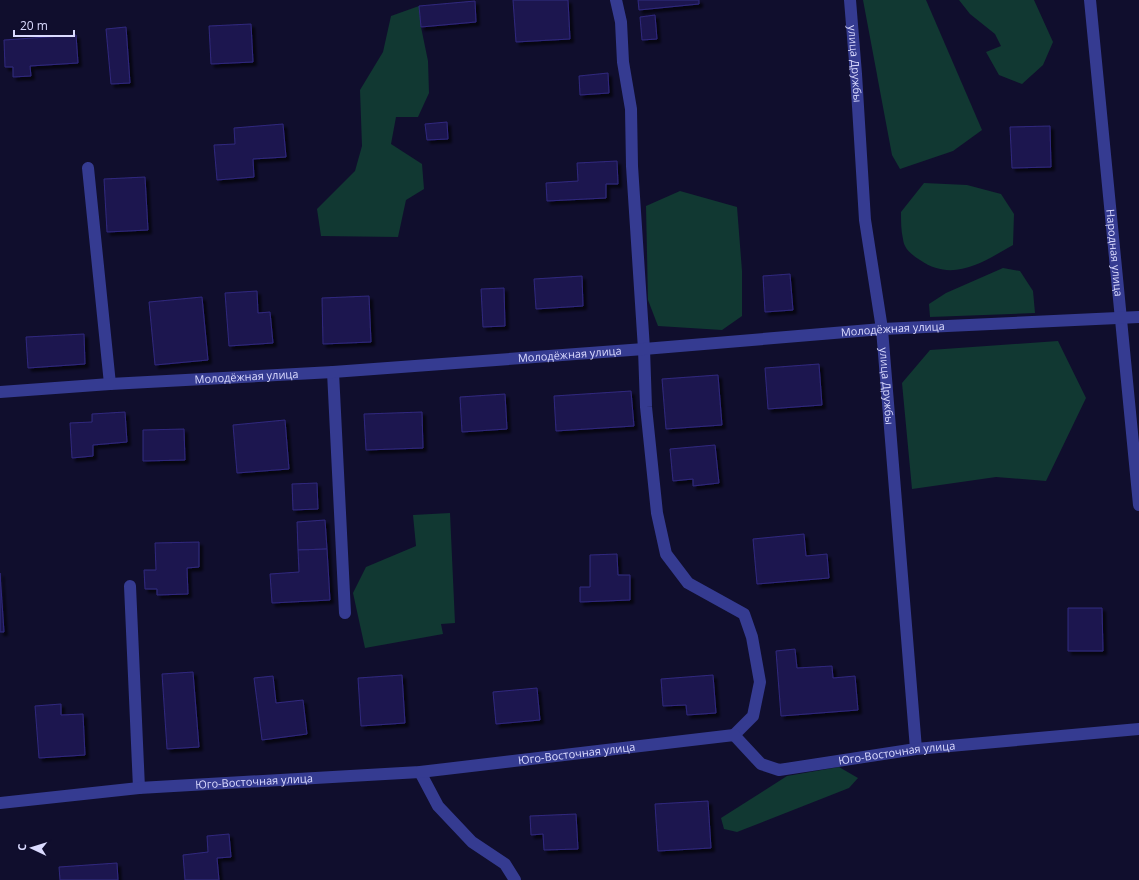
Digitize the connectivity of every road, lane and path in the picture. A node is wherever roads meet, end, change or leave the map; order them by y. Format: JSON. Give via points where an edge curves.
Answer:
{"nodes":[{"id":1,"x":616,"y":0,"type":"edge"},
{"id":2,"x":850,"y":0,"type":"edge"},
{"id":3,"x":1090,"y":0,"type":"edge"},
{"id":4,"x":88,"y":168,"type":"dead end"},
{"id":5,"x":1139,"y":317,"type":"edge"},
{"id":6,"x":1120,"y":319,"type":"junction"},
{"id":7,"x":882,"y":329,"type":"junction"},
{"id":8,"x":644,"y":349,"type":"junction"},
{"id":9,"x":333,"y":372,"type":"junction"},
{"id":10,"x":110,"y":384,"type":"junction"},
{"id":11,"x":0,"y":392,"type":"edge"},
{"id":12,"x":1139,"y":505,"type":"edge"},
{"id":13,"x":130,"y":586,"type":"dead end"},
{"id":14,"x":345,"y":613,"type":"dead end"},
{"id":15,"x":1139,"y":728,"type":"edge"},
{"id":16,"x":734,"y":735,"type":"junction"},
{"id":17,"x":916,"y":749,"type":"junction"},
{"id":18,"x":420,"y":772,"type":"junction"},
{"id":19,"x":139,"y":788,"type":"junction"},
{"id":20,"x":0,"y":803,"type":"edge"},
{"id":21,"x":515,"y":880,"type":"edge"}],
"edges":[{"from":1,"to":8,"type":"street","via":[[631,109]]},
{"from":2,"to":7,"type":"street","name":"улица Дружбы","via":[[865,220]]},
{"from":3,"to":6,"type":"street","name":"Народная улица"},
{"from":4,"to":10,"type":"street"},
{"from":5,"to":6,"type":"street","name":"Молодёжная улица"},
{"from":6,"to":7,"type":"street","name":"Молодёжная улица"},
{"from":6,"to":12,"type":"street","name":"Народная улица"},
{"from":7,"to":8,"type":"street","name":"Молодёжная улица"},
{"from":7,"to":17,"type":"street","name":"улица Дружбы"},
{"from":8,"to":9,"type":"street","name":"Молодёжная улица"},
{"from":8,"to":16,"type":"street","via":[[646,407],[656,506],[666,554],[688,583],[744,614],[752,637],[760,682],[753,716]]},
{"from":9,"to":10,"type":"street","name":"Молодёжная улица"},
{"from":9,"to":14,"type":"street"},
{"from":10,"to":11,"type":"street","name":"Молодёжная улица"},
{"from":13,"to":19,"type":"street"},
{"from":15,"to":17,"type":"street","name":"Юго-Восточная улица"},
{"from":16,"to":17,"type":"street","name":"Юго-Восточная улица","via":[[761,764],[779,770]]},
{"from":16,"to":18,"type":"street","name":"Юго-Восточная улица"},
{"from":18,"to":19,"type":"street","name":"Юго-Восточная улица"},
{"from":18,"to":21,"type":"street","via":[[438,806],[472,842],[505,864]]},
{"from":19,"to":20,"type":"street","name":"Юго-Восточная улица"}]}
